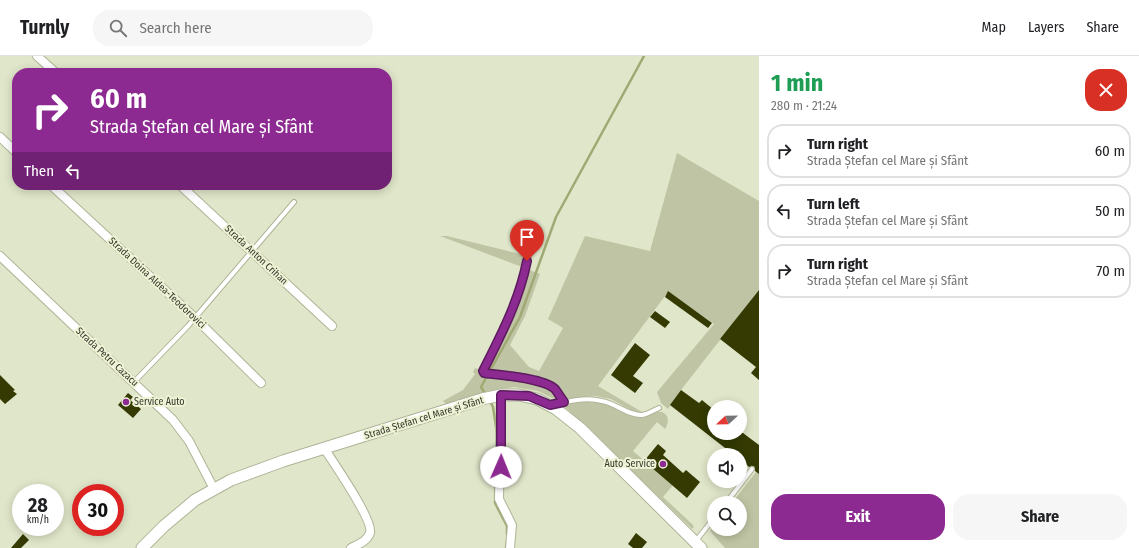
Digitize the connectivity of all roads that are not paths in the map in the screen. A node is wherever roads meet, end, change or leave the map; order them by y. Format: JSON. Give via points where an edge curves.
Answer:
{"nodes":[{"id":1,"x":37,"y":56,"type":"edge"},
{"id":2,"x":50,"y":68,"type":"edge"},
{"id":3,"x":0,"y":138,"type":"edge"},
{"id":4,"x":12,"y":149,"type":"edge"},
{"id":5,"x":56,"y":190,"type":"edge"},
{"id":6,"x":186,"y":190,"type":"edge"},
{"id":7,"x":294,"y":202,"type":"dead end"},
{"id":8,"x":253,"y":251,"type":"junction"},
{"id":9,"x":530,"y":251,"type":"dead end"},
{"id":10,"x":0,"y":256,"type":"edge"},
{"id":11,"x":194,"y":317,"type":"junction"},
{"id":12,"x":332,"y":326,"type":"dead end"},
{"id":13,"x":134,"y":382,"type":"junction"},
{"id":14,"x":261,"y":383,"type":"dead end"},
{"id":15,"x":498,"y":396,"type":"junction"},
{"id":16,"x":564,"y":402,"type":"junction"},
{"id":17,"x":550,"y":405,"type":"junction"},
{"id":18,"x":659,"y":408,"type":"dead end"},
{"id":19,"x":324,"y":448,"type":"junction"},
{"id":20,"x":752,"y":469,"type":"dead end"},
{"id":21,"x":214,"y":489,"type":"junction"},
{"id":22,"x":731,"y":496,"type":"edge"},
{"id":23,"x":707,"y":530,"type":"edge"},
{"id":24,"x":698,"y":545,"type":"edge"},
{"id":25,"x":142,"y":548,"type":"edge"},
{"id":26,"x":351,"y":548,"type":"edge"},
{"id":27,"x":510,"y":548,"type":"edge"}],
"edges":[{"from":1,"to":2,"type":"street"},
{"from":3,"to":4,"type":"street"},
{"from":5,"to":11,"type":"street","name":"Strada Doina Aldea-Teodorovici"},
{"from":6,"to":8,"type":"street","name":"Strada Anton Crihan"},
{"from":7,"to":8,"type":"lane"},
{"from":8,"to":11,"type":"lane"},
{"from":8,"to":12,"type":"street","name":"Strada Anton Crihan"},
{"from":9,"to":16,"type":"lane","via":[[522,286],[511,315],[483,371],[541,383],[554,389]]},
{"from":10,"to":13,"type":"street","name":"Strada Petru Cazacu"},
{"from":11,"to":13,"type":"lane"},
{"from":11,"to":14,"type":"street","name":"Strada Doina Aldea-Teodorovici"},
{"from":13,"to":21,"type":"street","name":"Strada Petru Cazacu","via":[[167,412],[185,434]]},
{"from":15,"to":17,"type":"main road","name":"Strada Ștefan cel Mare și Sfânt","via":[[529,396]]},
{"from":15,"to":19,"type":"main road","name":"Strada Ștefan cel Mare și Sfânt"},
{"from":15,"to":27,"type":"street","via":[[499,499],[512,525]]},
{"from":16,"to":17,"type":"lane"},
{"from":16,"to":18,"type":"lane","via":[[587,399],[601,401],[615,404],[636,415],[644,415]]},
{"from":17,"to":24,"type":"main road","name":"Strada Ștefan cel Mare și Sfânt","via":[[580,428]]},
{"from":19,"to":21,"type":"main road","name":"Strada Ștefan cel Mare și Sfânt","via":[[231,480]]},
{"from":19,"to":26,"type":"street","via":[[370,526],[367,539]]},
{"from":20,"to":22,"type":"lane"},
{"from":21,"to":25,"type":"main road","name":"Strada Ștefan cel Mare și Sfânt","via":[[195,500]]},
{"from":23,"to":24,"type":"lane"}]}
